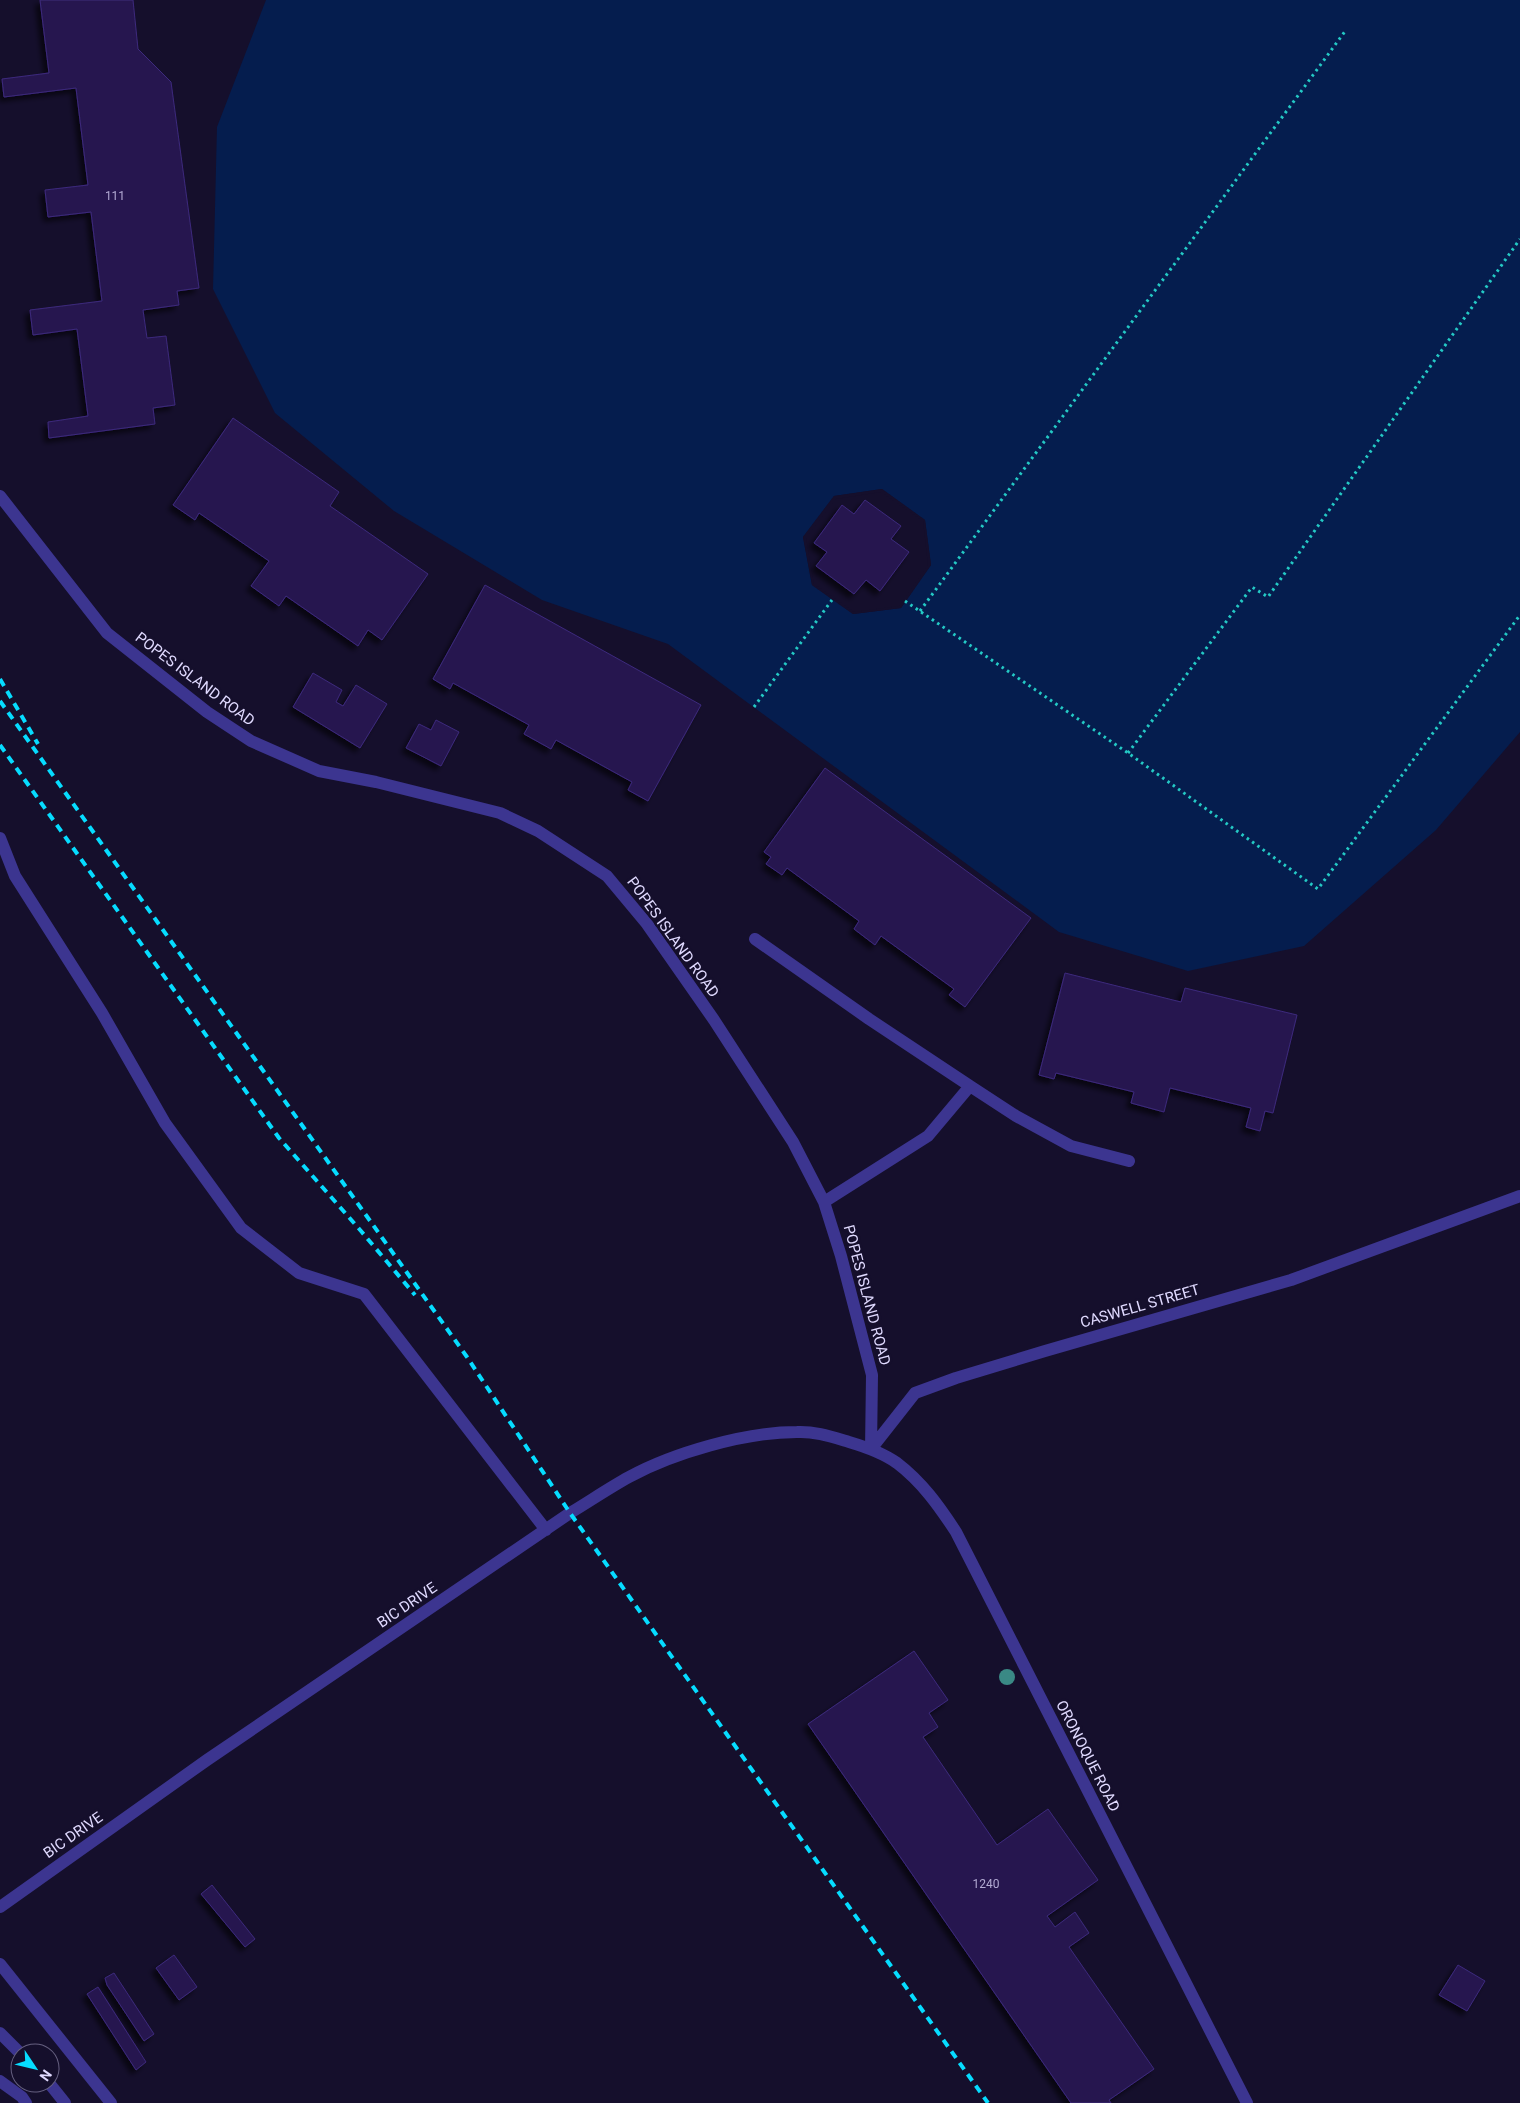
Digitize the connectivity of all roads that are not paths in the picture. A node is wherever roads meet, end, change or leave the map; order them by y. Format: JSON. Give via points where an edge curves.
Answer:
{"nodes":[{"id":1,"x":0,"y":496,"type":"edge"},
{"id":2,"x":0,"y":838,"type":"edge"},
{"id":3,"x":755,"y":939,"type":"dead end"},
{"id":4,"x":970,"y":1086,"type":"junction"},
{"id":5,"x":1129,"y":1161,"type":"dead end"},
{"id":6,"x":1520,"y":1196,"type":"edge"},
{"id":7,"x":824,"y":1202,"type":"junction"},
{"id":8,"x":871,"y":1448,"type":"junction"},
{"id":9,"x":546,"y":1530,"type":"junction"},
{"id":10,"x":0,"y":1908,"type":"edge"},
{"id":11,"x":0,"y":1964,"type":"edge"},
{"id":12,"x":0,"y":2033,"type":"edge"},
{"id":13,"x":10,"y":2043,"type":"edge"},
{"id":14,"x":0,"y":2081,"type":"edge"},
{"id":15,"x":57,"y":2093,"type":"edge"},
{"id":16,"x":26,"y":2103,"type":"edge"},
{"id":17,"x":65,"y":2103,"type":"edge"},
{"id":18,"x":111,"y":2103,"type":"edge"},
{"id":19,"x":1247,"y":2103,"type":"edge"}],
"edges":[{"from":1,"to":7,"type":"street","name":"POPES ISLAND ROAD","via":[[107,633],[206,712],[251,741],[319,771],[500,813],[538,831],[607,876],[647,924],[714,1020],[793,1142]]},
{"from":2,"to":9,"type":"street","via":[[16,876],[102,1012],[165,1123],[241,1228],[299,1273],[364,1294]]},
{"from":3,"to":4,"type":"street"},
{"from":4,"to":5,"type":"street","via":[[1071,1146]]},
{"from":4,"to":7,"type":"street","via":[[928,1136]]},
{"from":6,"to":8,"type":"street","name":"CASWELL STREET","via":[[1291,1280],[1044,1351],[915,1393]]},
{"from":7,"to":8,"type":"street","name":"POPES ISLAND ROAD","via":[[872,1375]]},
{"from":8,"to":9,"type":"street","name":"BIC DRIVE","via":[[822,1434],[798,1432],[765,1434],[715,1445],[672,1458],[630,1477]]},
{"from":8,"to":19,"type":"street","name":"ORONOQUE ROAD","via":[[896,1462],[916,1479],[956,1532]]},
{"from":9,"to":10,"type":"street","name":"BIC DRIVE","via":[[207,1760]]},
{"from":11,"to":18,"type":"street"},
{"from":12,"to":13,"type":"street"},
{"from":14,"to":16,"type":"street"},
{"from":15,"to":17,"type":"street"}]}
